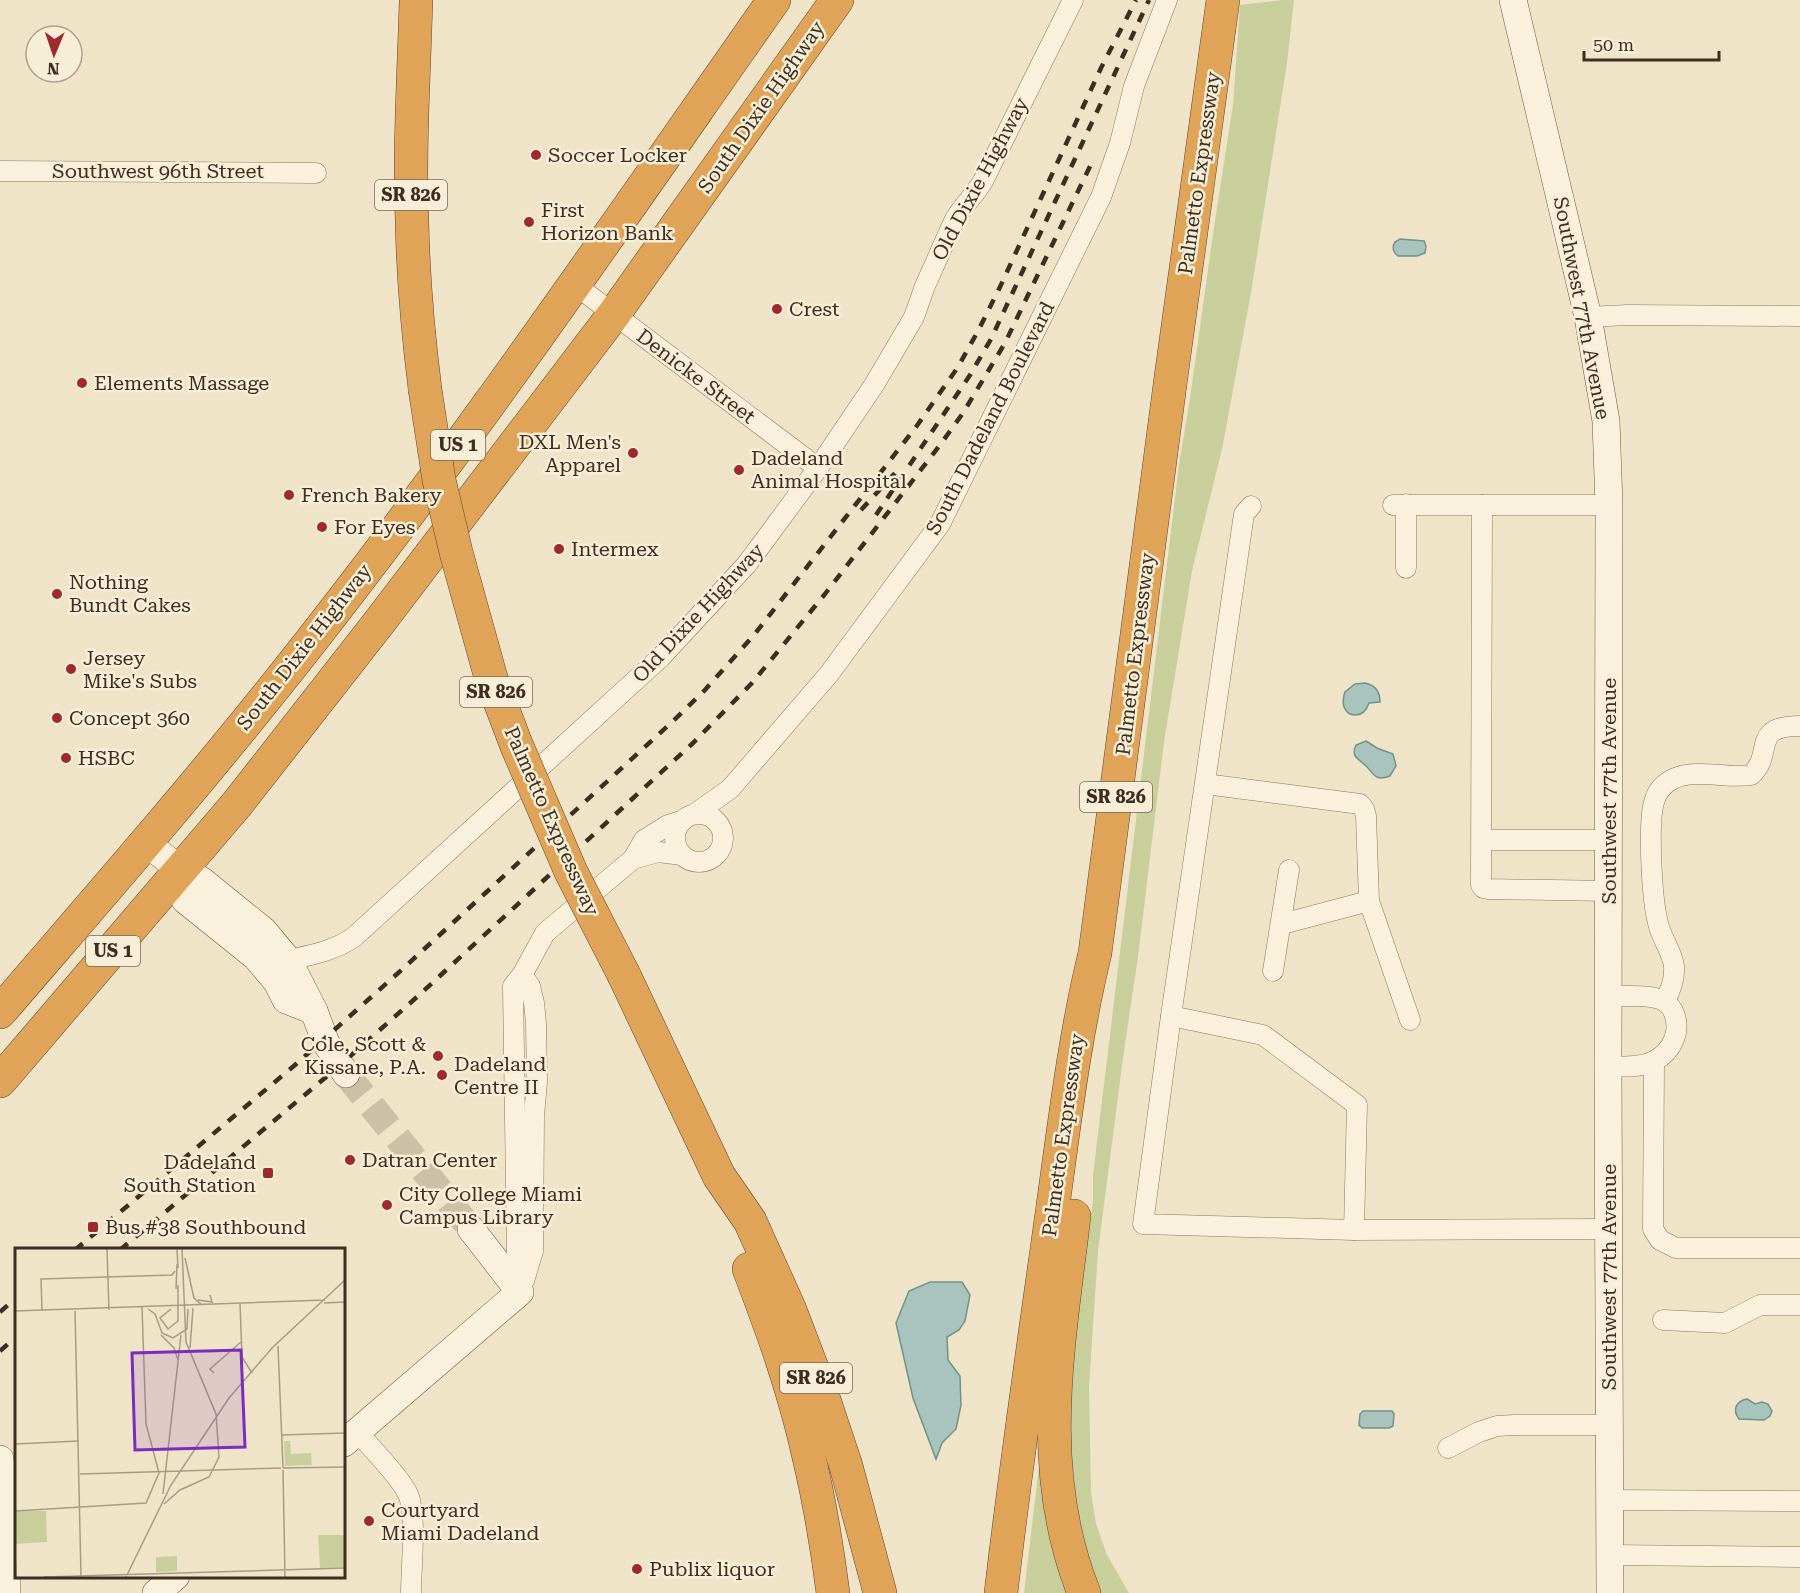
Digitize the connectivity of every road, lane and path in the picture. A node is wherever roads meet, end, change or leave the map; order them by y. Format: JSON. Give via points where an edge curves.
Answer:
{"nodes":[{"id":1,"x":416,"y":0,"type":"edge"},
{"id":2,"x":774,"y":0,"type":"edge"},
{"id":3,"x":1073,"y":0,"type":"edge"},
{"id":4,"x":1167,"y":0,"type":"edge"},
{"id":5,"x":1223,"y":0,"type":"edge"},
{"id":6,"x":1513,"y":0,"type":"edge"},
{"id":7,"x":825,"y":5,"type":"edge"},
{"id":8,"x":0,"y":171,"type":"edge"},
{"id":9,"x":316,"y":173,"type":"dead end"},
{"id":10,"x":574,"y":284,"type":"junction"},
{"id":11,"x":614,"y":314,"type":"junction"},
{"id":12,"x":1588,"y":316,"type":"junction"},
{"id":13,"x":1800,"y":316,"type":"edge"},
{"id":14,"x":818,"y":468,"type":"junction"},
{"id":15,"x":1482,"y":505,"type":"junction"},
{"id":16,"x":1609,"y":505,"type":"junction"},
{"id":17,"x":1251,"y":506,"type":"dead end"},
{"id":18,"x":394,"y":532,"type":"junction"},
{"id":19,"x":1406,"y":568,"type":"dead end"},
{"id":20,"x":381,"y":620,"type":"junction"},
{"id":21,"x":1800,"y":726,"type":"edge"},
{"id":22,"x":1205,"y":784,"type":"junction"},
{"id":23,"x":730,"y":789,"type":"junction"},
{"id":24,"x":689,"y":817,"type":"junction"},
{"id":25,"x":722,"y":830,"type":"junction"},
{"id":26,"x":1482,"y":840,"type":"junction"},
{"id":27,"x":1609,"y":840,"type":"junction"},
{"id":28,"x":146,"y":843,"type":"junction"},
{"id":29,"x":682,"y":855,"type":"junction"},
{"id":30,"x":633,"y":859,"type":"junction"},
{"id":31,"x":181,"y":870,"type":"junction"},
{"id":32,"x":1289,"y":870,"type":"dead end"},
{"id":33,"x":1609,"y":891,"type":"junction"},
{"id":34,"x":1369,"y":902,"type":"junction"},
{"id":35,"x":1282,"y":924,"type":"junction"},
{"id":36,"x":1095,"y":953,"type":"junction"},
{"id":37,"x":288,"y":960,"type":"junction"},
{"id":38,"x":1273,"y":972,"type":"dead end"},
{"id":39,"x":522,"y":975,"type":"junction"},
{"id":40,"x":1608,"y":996,"type":"junction"},
{"id":41,"x":1665,"y":1001,"type":"junction"},
{"id":42,"x":314,"y":1011,"type":"junction"},
{"id":43,"x":0,"y":1012,"type":"edge"},
{"id":44,"x":1171,"y":1016,"type":"junction"},
{"id":45,"x":1410,"y":1020,"type":"dead end"},
{"id":46,"x":1654,"y":1061,"type":"junction"},
{"id":47,"x":1608,"y":1067,"type":"junction"},
{"id":48,"x":346,"y":1074,"type":"tunnel mouth"},
{"id":49,"x":0,"y":1081,"type":"edge"},
{"id":50,"x":537,"y":1082,"type":"junction"},
{"id":51,"x":515,"y":1083,"type":"junction"},
{"id":52,"x":719,"y":1176,"type":"junction"},
{"id":53,"x":471,"y":1229,"type":"tunnel mouth"},
{"id":54,"x":1608,"y":1229,"type":"junction"},
{"id":55,"x":1354,"y":1230,"type":"junction"},
{"id":56,"x":1800,"y":1248,"type":"edge"},
{"id":57,"x":520,"y":1292,"type":"junction"},
{"id":58,"x":1800,"y":1305,"type":"edge"},
{"id":59,"x":1663,"y":1320,"type":"dead end"},
{"id":60,"x":1609,"y":1425,"type":"junction"},
{"id":61,"x":350,"y":1438,"type":"edge"},
{"id":62,"x":1448,"y":1448,"type":"dead end"},
{"id":63,"x":0,"y":1459,"type":"edge"},
{"id":64,"x":1609,"y":1500,"type":"junction"},
{"id":65,"x":1800,"y":1501,"type":"edge"},
{"id":66,"x":1610,"y":1556,"type":"junction"},
{"id":67,"x":1800,"y":1557,"type":"edge"},
{"id":68,"x":174,"y":1578,"type":"edge"},
{"id":69,"x":7,"y":1593,"type":"edge"},
{"id":70,"x":156,"y":1593,"type":"edge"},
{"id":71,"x":411,"y":1593,"type":"edge"},
{"id":72,"x":833,"y":1593,"type":"edge"},
{"id":73,"x":880,"y":1593,"type":"edge"},
{"id":74,"x":1001,"y":1593,"type":"edge"},
{"id":75,"x":1084,"y":1593,"type":"edge"},
{"id":76,"x":1610,"y":1593,"type":"edge"}],
"edges":[{"from":1,"to":52,"type":"highway","name":"Palmetto Expressway","number":"SR 826","bridge":true,"via":[[411,151],[416,313],[439,480],[456,552],[491,678],[516,744],[571,872]]},
{"from":2,"to":10,"type":"highway","name":"South Dixie Highway","number":"US 1"},
{"from":3,"to":14,"type":"street","name":"Old Dixie Highway","via":[[983,181],[959,211],[914,317]]},
{"from":4,"to":23,"type":"street","name":"South Dadeland Boulevard","via":[[1134,86],[1101,197],[940,524],[829,674]]},
{"from":5,"to":36,"type":"highway","name":"Palmetto Expressway","number":"SR 826"},
{"from":6,"to":12,"type":"street","name":"Southwest 77th Avenue"},
{"from":7,"to":11,"type":"highway","name":"South Dixie Highway","number":"US 1"},
{"from":8,"to":9,"type":"street","name":"Southwest 96th Street"},
{"from":10,"to":11,"type":"street","name":"Denicke Street"},
{"from":10,"to":18,"type":"highway","name":"South Dixie Highway","number":"US 1"},
{"from":11,"to":14,"type":"street","name":"Denicke Street"},
{"from":11,"to":20,"type":"highway","name":"South Dixie Highway","number":"US 1"},
{"from":12,"to":13,"type":"street"},
{"from":12,"to":16,"type":"street","name":"Southwest 77th Avenue","via":[[1605,413]]},
{"from":14,"to":37,"type":"street","name":"Old Dixie Highway","via":[[747,564],[661,657],[354,937],[331,950]]},
{"from":15,"to":16,"type":"street"},
{"from":15,"to":19,"type":"street","via":[[1400,504]]},
{"from":15,"to":26,"type":"street"},
{"from":16,"to":27,"type":"street","name":"Southwest 77th Avenue"},
{"from":17,"to":22,"type":"street","via":[[1244,514]]},
{"from":18,"to":20,"type":"highway","via":[[396,567]]},
{"from":18,"to":28,"type":"highway","name":"South Dixie Highway","number":"US 1"},
{"from":20,"to":31,"type":"highway","name":"South Dixie Highway","number":"US 1"},
{"from":21,"to":41,"type":"street","via":[[1774,730],[1751,775],[1677,777],[1665,784],[1656,797],[1651,816],[1655,907],[1674,968]]},
{"from":22,"to":34,"type":"street","via":[[1360,804],[1366,816]]},
{"from":22,"to":44,"type":"street"},
{"from":23,"to":24,"type":"street","name":"South Dadeland Boulevard"},
{"from":23,"to":25,"type":"street","name":"South Dadeland Boulevard"},
{"from":24,"to":25,"type":"street","via":[[705,814]]},
{"from":24,"to":29,"type":"street","via":[[677,827],[675,842]]},
{"from":24,"to":30,"type":"street","name":"South Dadeland Boulevard","via":[[645,840]]},
{"from":25,"to":29,"type":"street","name":"South Dadeland Boulevard","via":[[722,847],[711,859],[695,862]]},
{"from":26,"to":27,"type":"street"},
{"from":26,"to":33,"type":"street","via":[[1484,888]]},
{"from":27,"to":33,"type":"street","name":"Southwest 77th Avenue"},
{"from":28,"to":31,"type":"street"},
{"from":28,"to":43,"type":"highway","name":"South Dixie Highway","number":"US 1"},
{"from":29,"to":30,"type":"street","name":"South Dadeland Boulevard","via":[[658,852]]},
{"from":30,"to":39,"type":"street","name":"South Dadeland Boulevard","via":[[544,933]]},
{"from":31,"to":37,"type":"street","via":[[201,880],[264,931]]},
{"from":31,"to":42,"type":"street","via":[[185,900],[256,957],[286,999]]},
{"from":31,"to":49,"type":"highway","number":"US 1"},
{"from":32,"to":35,"type":"street"},
{"from":33,"to":40,"type":"street","name":"Southwest 77th Avenue"},
{"from":34,"to":35,"type":"street"},
{"from":34,"to":45,"type":"street"},
{"from":35,"to":38,"type":"street"},
{"from":36,"to":74,"type":"highway","name":"Palmetto Expressway","number":"SR 826","via":[[1070,1088]]},
{"from":36,"to":75,"type":"highway","via":[[1097,1007],[1058,1353],[1054,1422],[1060,1510]]},
{"from":37,"to":42,"type":"street"},
{"from":39,"to":50,"type":"street","via":[[530,986],[534,1003]]},
{"from":39,"to":51,"type":"street","name":"South Dadeland Boulevard","via":[[513,986]]},
{"from":40,"to":41,"type":"street"},
{"from":40,"to":47,"type":"street","name":"Southwest 77th Avenue"},
{"from":41,"to":46,"type":"street","via":[[1677,1021],[1677,1030],[1668,1049]]},
{"from":42,"to":48,"type":"street","via":[[326,1043]]},
{"from":44,"to":55,"type":"street","via":[[1263,1035],[1357,1106]]},
{"from":44,"to":55,"type":"street","via":[[1143,1224]]},
{"from":46,"to":47,"type":"street"},
{"from":46,"to":56,"type":"street","via":[[1653,1229],[1660,1240],[1676,1248]]},
{"from":47,"to":54,"type":"street","name":"Southwest 77th Avenue"},
{"from":50,"to":51,"type":"street"},
{"from":50,"to":57,"type":"street","via":[[533,1251]]},
{"from":51,"to":57,"type":"street","name":"South Dadeland Boulevard"},
{"from":52,"to":72,"type":"highway","via":[[797,1410],[816,1487]]},
{"from":52,"to":73,"type":"highway","name":"Palmetto Expressway","number":"SR 826","via":[[750,1221],[790,1310],[846,1466]]},
{"from":53,"to":57,"type":"street"},
{"from":54,"to":55,"type":"street"},
{"from":54,"to":60,"type":"street","name":"Southwest 77th Avenue"},
{"from":57,"to":61,"type":"street"},
{"from":58,"to":59,"type":"street","via":[[1760,1305],[1725,1323]]},
{"from":60,"to":62,"type":"street","via":[[1497,1426]]},
{"from":60,"to":64,"type":"street","name":"Southwest 77th Avenue"},
{"from":61,"to":71,"type":"street","via":[[405,1488],[412,1516]]},
{"from":63,"to":69,"type":"street","via":[[7,1515]]},
{"from":64,"to":65,"type":"street"},
{"from":64,"to":66,"type":"street","name":"Southwest 77th Avenue"},
{"from":66,"to":67,"type":"street"},
{"from":66,"to":76,"type":"street","name":"Southwest 77th Avenue"},
{"from":68,"to":70,"type":"street"}]}
